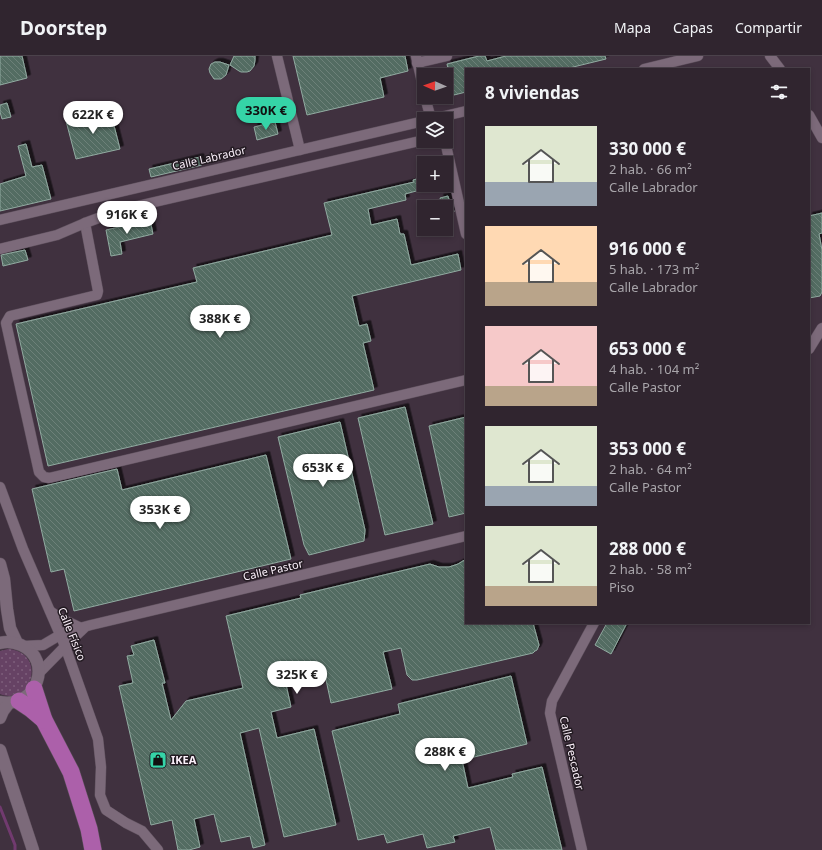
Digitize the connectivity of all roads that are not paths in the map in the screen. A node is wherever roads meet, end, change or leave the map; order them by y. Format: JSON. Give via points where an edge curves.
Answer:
{"nodes":[{"id":1,"x":277,"y":56,"type":"edge"},
{"id":2,"x":447,"y":56,"type":"edge"},
{"id":3,"x":698,"y":56,"type":"edge"},
{"id":4,"x":770,"y":56,"type":"edge"},
{"id":5,"x":679,"y":58,"type":"edge"},
{"id":6,"x":417,"y":59,"type":"edge"},
{"id":7,"x":647,"y":68,"type":"edge"},
{"id":8,"x":779,"y":68,"type":"edge"},
{"id":9,"x":465,"y":111,"type":"edge"},
{"id":10,"x":453,"y":114,"type":"edge"},
{"id":11,"x":810,"y":117,"type":"edge"},
{"id":12,"x":417,"y":123,"type":"edge"},
{"id":13,"x":822,"y":138,"type":"edge"},
{"id":14,"x":417,"y":142,"type":"edge"},
{"id":15,"x":447,"y":148,"type":"edge"},
{"id":16,"x":300,"y":150,"type":"junction"},
{"id":17,"x":0,"y":220,"type":"edge"},
{"id":18,"x":85,"y":223,"type":"junction"},
{"id":19,"x":465,"y":230,"type":"edge"},
{"id":20,"x":0,"y":249,"type":"edge"},
{"id":21,"x":822,"y":328,"type":"edge"},
{"id":22,"x":810,"y":347,"type":"edge"},
{"id":23,"x":465,"y":380,"type":"edge"},
{"id":24,"x":0,"y":487,"type":"edge"},
{"id":25,"x":465,"y":536,"type":"edge"},
{"id":26,"x":0,"y":564,"type":"edge"},
{"id":27,"x":50,"y":611,"type":"junction"},
{"id":28,"x":593,"y":624,"type":"edge"},
{"id":29,"x":83,"y":628,"type":"junction"},
{"id":30,"x":60,"y":635,"type":"junction"},
{"id":31,"x":0,"y":643,"type":"edge"},
{"id":32,"x":21,"y":645,"type":"junction"},
{"id":33,"x":65,"y":646,"type":"junction"},
{"id":34,"x":36,"y":681,"type":"junction"},
{"id":35,"x":9,"y":702,"type":"edge"},
{"id":36,"x":0,"y":718,"type":"edge"},
{"id":37,"x":44,"y":720,"type":"junction"},
{"id":38,"x":0,"y":750,"type":"edge"},
{"id":39,"x":89,"y":828,"type":"junction"},
{"id":40,"x":33,"y":850,"type":"edge"},
{"id":41,"x":93,"y":850,"type":"edge"},
{"id":42,"x":98,"y":850,"type":"edge"},
{"id":43,"x":158,"y":850,"type":"edge"},
{"id":44,"x":582,"y":850,"type":"edge"}],
"edges":[{"from":1,"to":16,"type":"street"},
{"from":2,"to":6,"type":"street"},
{"from":3,"to":5,"type":"street"},
{"from":4,"to":8,"type":"street"},
{"from":5,"to":7,"type":"street"},
{"from":9,"to":10,"type":"street"},
{"from":11,"to":13,"type":"street"},
{"from":12,"to":16,"type":"street","name":"Calle Labrador"},
{"from":14,"to":18,"type":"street","via":[[120,210]]},
{"from":15,"to":19,"type":"street"},
{"from":16,"to":17,"type":"street","name":"Calle Labrador"},
{"from":18,"to":20,"type":"street","via":[[57,235]]},
{"from":18,"to":23,"type":"street","via":[[97,295],[10,316],[6,323],[39,472],[44,477],[50,478]]},
{"from":21,"to":22,"type":"street"},
{"from":24,"to":27,"type":"street","name":"Calle Físico"},
{"from":25,"to":29,"type":"street","name":"Calle Pastor"},
{"from":26,"to":32,"type":"street","via":[[10,628]]},
{"from":27,"to":29,"type":"street"},
{"from":27,"to":30,"type":"street","name":"Calle Físico"},
{"from":28,"to":44,"type":"street","name":"Calle Pescador","via":[[552,701],[550,713]]},
{"from":29,"to":30,"type":"street","name":"Calle Pastor"},
{"from":29,"to":33,"type":"street","name":"Calle Pastor"},
{"from":30,"to":32,"type":"street","name":"Calle Pastor","via":[[42,645]]},
{"from":30,"to":33,"type":"street","name":"Calle Físico"},
{"from":31,"to":32,"type":"street"},
{"from":32,"to":34,"type":"street","via":[[35,657],[38,665]]},
{"from":33,"to":34,"type":"street","name":"Calle Pastor"},
{"from":33,"to":43,"type":"street","name":"Calle Físico","via":[[98,739],[100,794],[106,810],[126,824],[142,830]]},
{"from":34,"to":35,"type":"street","via":[[28,696]]},
{"from":34,"to":37,"type":"highway"},
{"from":35,"to":36,"type":"street"},
{"from":35,"to":37,"type":"highway","via":[[31,709]]},
{"from":37,"to":39,"type":"highway","via":[[71,772]]},
{"from":38,"to":40,"type":"street"},
{"from":39,"to":41,"type":"highway"},
{"from":39,"to":42,"type":"highway"}]}
